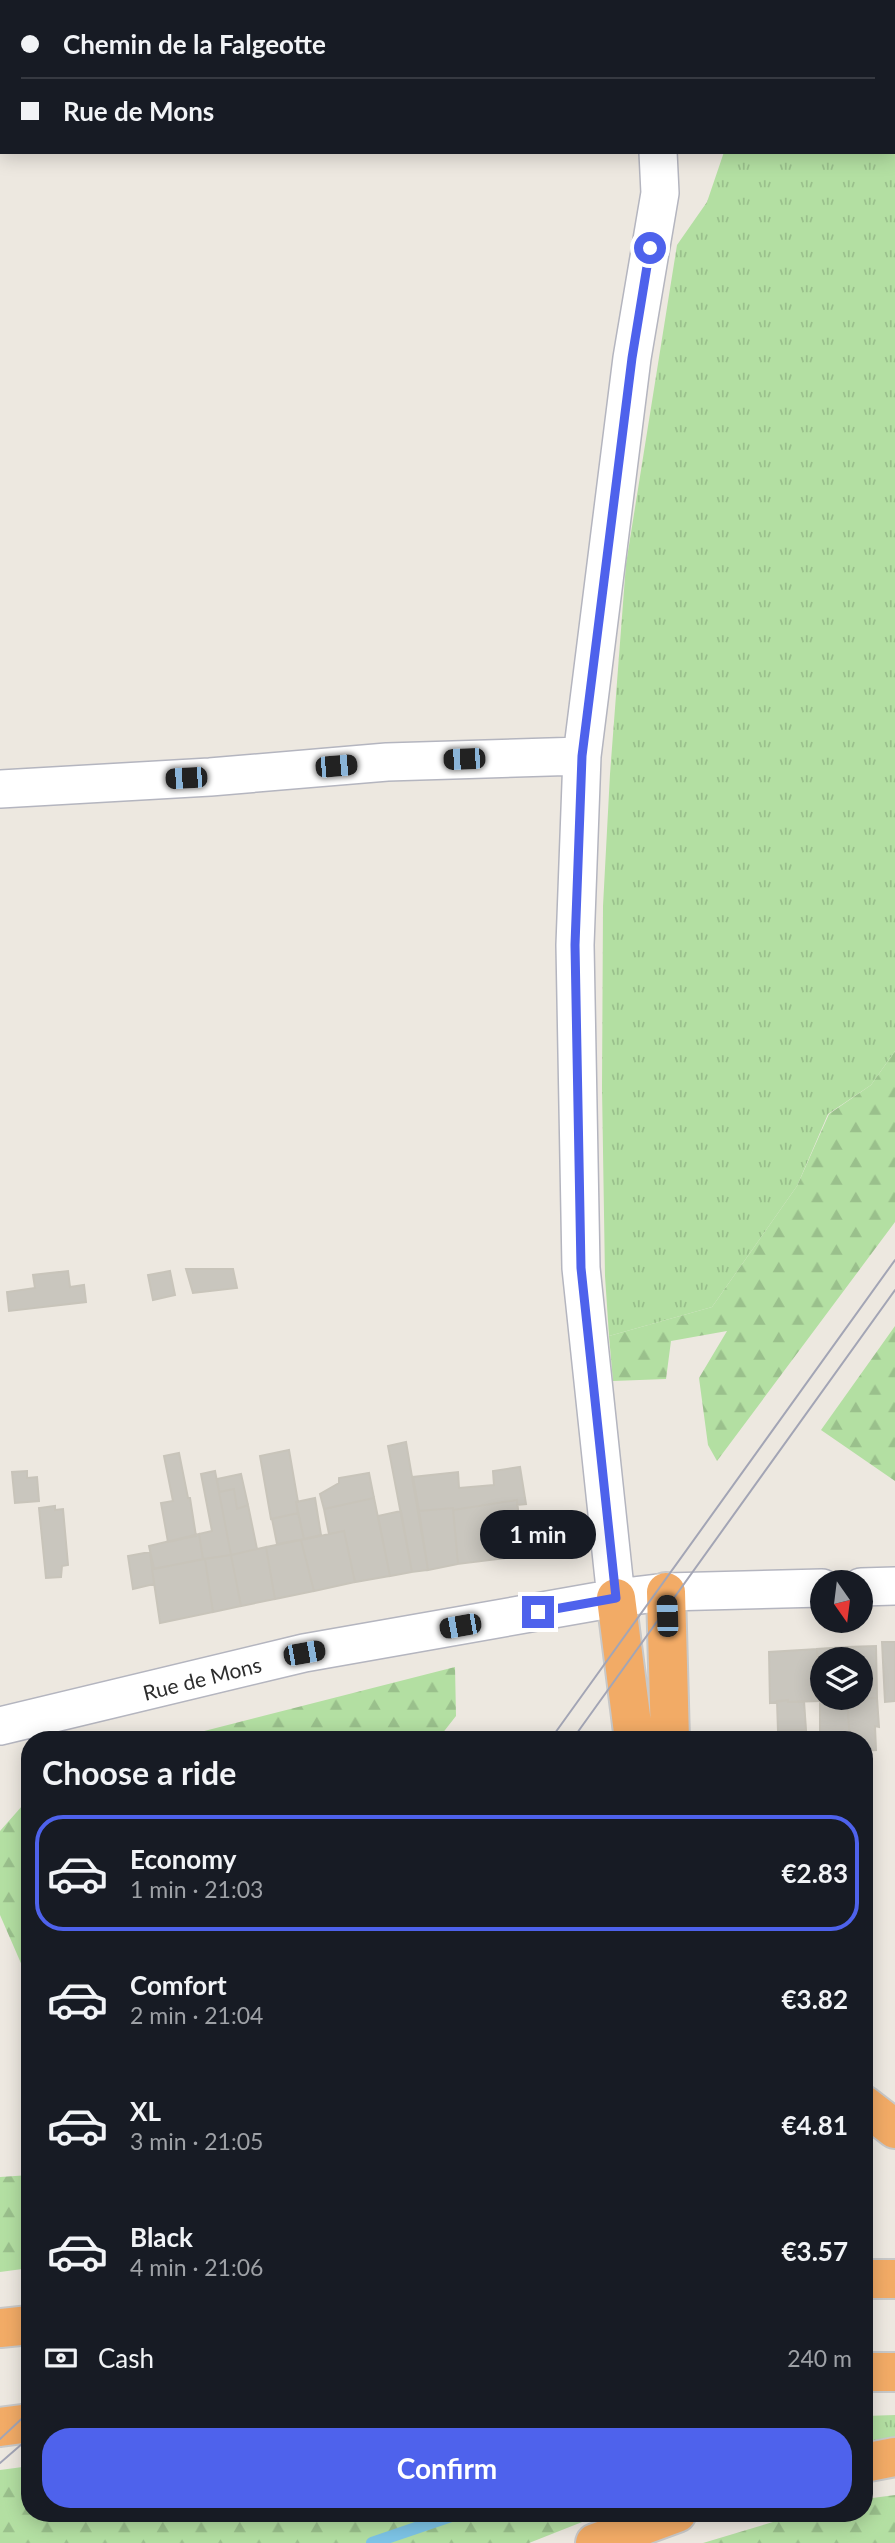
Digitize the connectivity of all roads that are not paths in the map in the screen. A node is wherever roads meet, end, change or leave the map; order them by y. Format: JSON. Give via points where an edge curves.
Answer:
{"nodes":[{"id":1,"x":658,"y":154,"type":"edge"},
{"id":2,"x":582,"y":756,"type":"junction"},
{"id":3,"x":0,"y":789,"type":"edge"},
{"id":4,"x":895,"y":1586,"type":"edge"},
{"id":5,"x":873,"y":1587,"type":"edge"},
{"id":6,"x":810,"y":1588,"type":"edge"},
{"id":7,"x":666,"y":1592,"type":"junction"},
{"id":8,"x":616,"y":1598,"type":"junction"},
{"id":9,"x":0,"y":1726,"type":"edge"},
{"id":10,"x":633,"y":1731,"type":"edge"},
{"id":11,"x":670,"y":1731,"type":"edge"},
{"id":12,"x":873,"y":2112,"type":"edge"},
{"id":13,"x":895,"y":2129,"type":"edge"},
{"id":14,"x":873,"y":2279,"type":"edge"},
{"id":15,"x":895,"y":2279,"type":"edge"},
{"id":16,"x":21,"y":2326,"type":"edge"},
{"id":17,"x":0,"y":2329,"type":"edge"},
{"id":18,"x":873,"y":2372,"type":"edge"},
{"id":19,"x":895,"y":2372,"type":"edge"},
{"id":20,"x":21,"y":2424,"type":"edge"},
{"id":21,"x":0,"y":2427,"type":"edge"},
{"id":22,"x":895,"y":2458,"type":"edge"},
{"id":23,"x":873,"y":2462,"type":"edge"},
{"id":24,"x":652,"y":2522,"type":"edge"},
{"id":25,"x":595,"y":2543,"type":"edge"}],
"edges":[{"from":1,"to":2,"type":"street","via":[[660,193],[632,358]]},
{"from":2,"to":3,"type":"street","via":[[387,762]]},
{"from":2,"to":8,"type":"street","via":[[575,945],[581,1268]]},
{"from":4,"to":5,"type":"street"},
{"from":6,"to":7,"type":"street","name":"Rue de Mons"},
{"from":7,"to":8,"type":"street","name":"Rue de Mons"},
{"from":7,"to":11,"type":"highway"},
{"from":8,"to":9,"type":"street","name":"Rue de Mons","via":[[304,1653]]},
{"from":8,"to":10,"type":"highway"},
{"from":12,"to":13,"type":"highway"},
{"from":14,"to":15,"type":"highway"},
{"from":16,"to":17,"type":"highway"},
{"from":18,"to":19,"type":"highway"},
{"from":20,"to":21,"type":"highway"},
{"from":22,"to":23,"type":"highway"},
{"from":24,"to":25,"type":"highway"}]}
